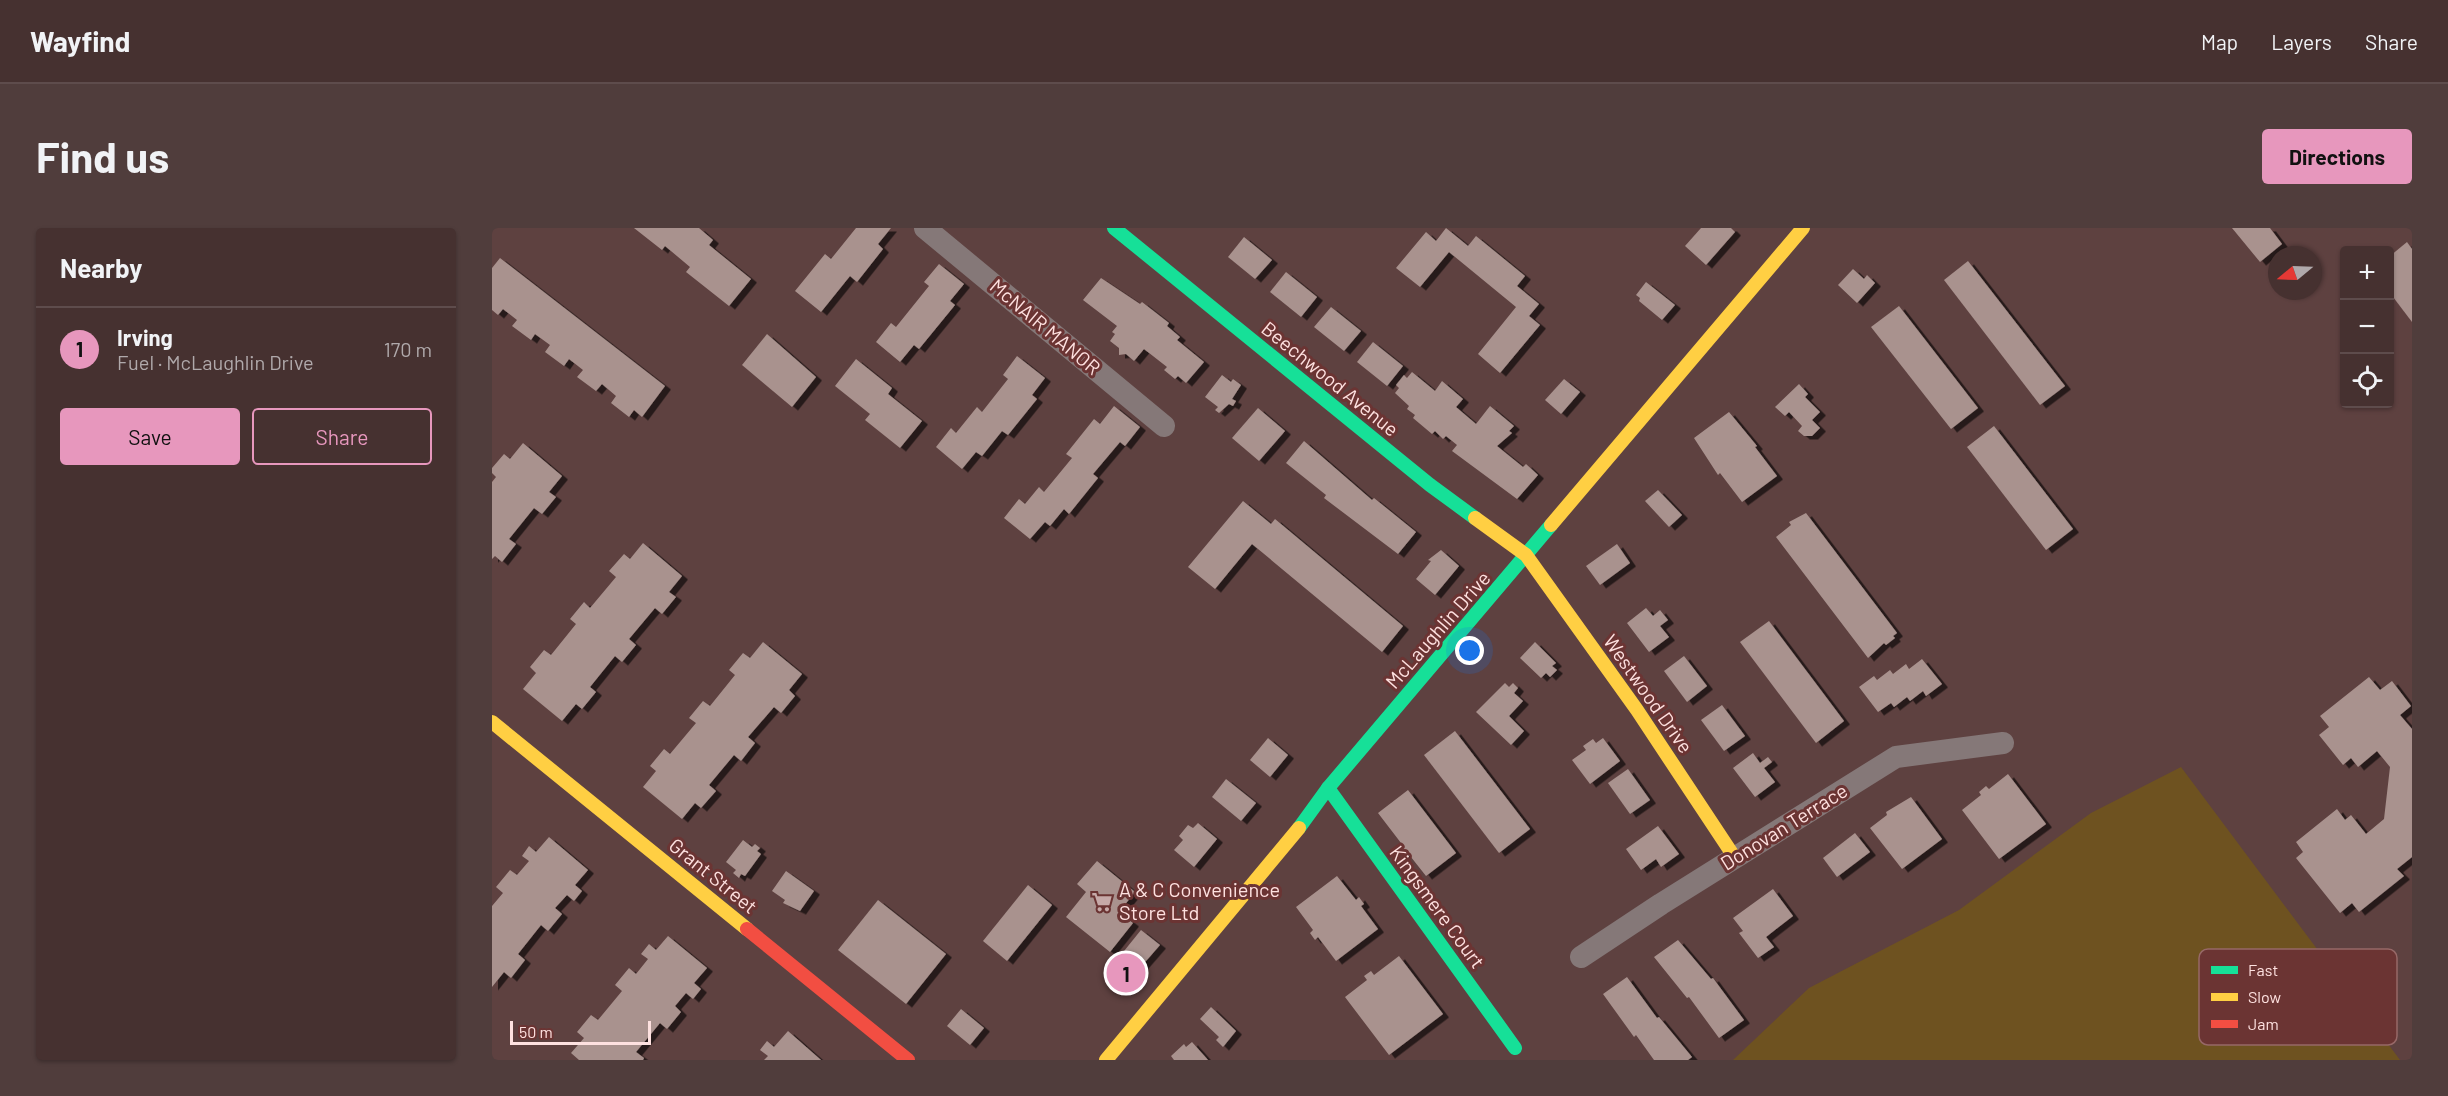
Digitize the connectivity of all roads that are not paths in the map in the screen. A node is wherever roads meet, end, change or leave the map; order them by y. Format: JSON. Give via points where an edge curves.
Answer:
{"nodes":[{"id":1,"x":925,"y":228,"type":"edge"},
{"id":2,"x":1114,"y":228,"type":"edge"},
{"id":3,"x":1803,"y":228,"type":"edge"},
{"id":4,"x":1164,"y":426,"type":"dead end"},
{"id":5,"x":1526,"y":555,"type":"junction"},
{"id":6,"x":492,"y":722,"type":"edge"},
{"id":7,"x":2003,"y":743,"type":"dead end"},
{"id":8,"x":1328,"y":788,"type":"junction"},
{"id":9,"x":1735,"y":858,"type":"junction"},
{"id":10,"x":1581,"y":957,"type":"dead end"},
{"id":11,"x":1515,"y":1048,"type":"dead end"},
{"id":12,"x":908,"y":1060,"type":"edge"},
{"id":13,"x":1106,"y":1060,"type":"edge"}],
"edges":[{"from":1,"to":4,"type":"street","name":"McNAIR MANOR"},
{"from":2,"to":5,"type":"street","name":"Beechwood Avenue","via":[[1430,485]]},
{"from":3,"to":5,"type":"street","name":"McLaughlin Drive"},
{"from":5,"to":8,"type":"street","name":"McLaughlin Drive"},
{"from":5,"to":9,"type":"street","name":"Westwood Drive","via":[[1637,710]]},
{"from":6,"to":12,"type":"street","name":"Grant Street"},
{"from":7,"to":9,"type":"street","name":"Donovan Terrace","via":[[1896,757]]},
{"from":8,"to":11,"type":"street","name":"Kingsmere Court"},
{"from":8,"to":13,"type":"street","name":"McLaughlin Drive","via":[[1319,804]]},
{"from":9,"to":10,"type":"street","name":"Donovan Terrace"}]}
